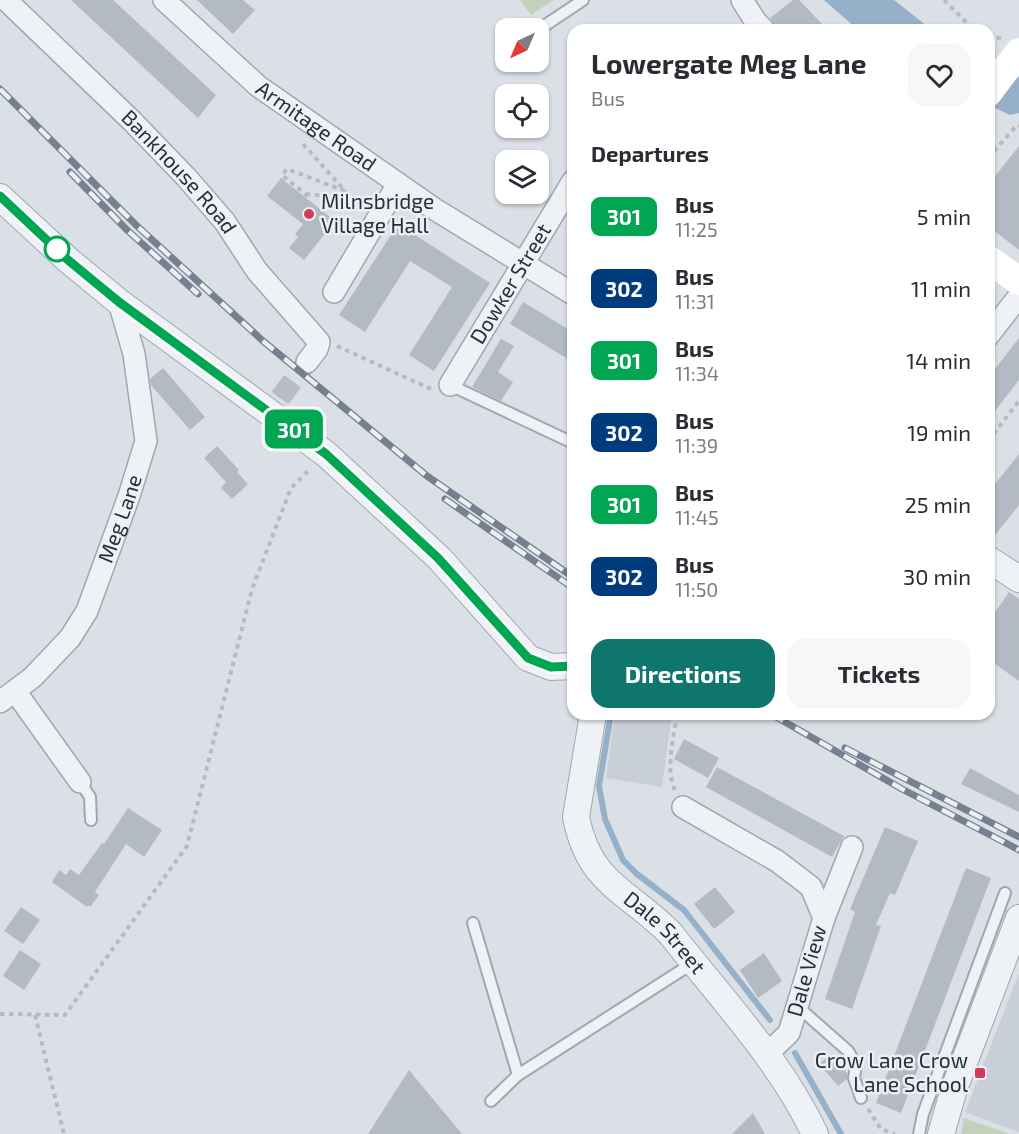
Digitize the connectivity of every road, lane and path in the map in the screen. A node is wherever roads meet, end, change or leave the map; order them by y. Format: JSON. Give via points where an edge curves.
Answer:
{"nodes":[{"id":1,"x":6,"y":0,"type":"edge"},
{"id":2,"x":164,"y":0,"type":"edge"},
{"id":3,"x":584,"y":0,"type":"edge"},
{"id":4,"x":741,"y":0,"type":"edge"},
{"id":5,"x":944,"y":0,"type":"edge"},
{"id":6,"x":549,"y":23,"type":"edge"},
{"id":7,"x":753,"y":24,"type":"edge"},
{"id":8,"x":968,"y":24,"type":"edge"},
{"id":9,"x":1018,"y":54,"type":"edge"},
{"id":10,"x":995,"y":84,"type":"edge"},
{"id":11,"x":314,"y":125,"type":"junction"},
{"id":12,"x":1019,"y":126,"type":"edge"},
{"id":13,"x":995,"y":150,"type":"edge"},
{"id":14,"x":398,"y":184,"type":"junction"},
{"id":15,"x":345,"y":191,"type":"junction"},
{"id":16,"x":567,"y":191,"type":"edge"},
{"id":17,"x":0,"y":196,"type":"edge"},
{"id":18,"x":339,"y":196,"type":"junction"},
{"id":19,"x":385,"y":207,"type":"junction"},
{"id":20,"x":524,"y":263,"type":"junction"},
{"id":21,"x":995,"y":264,"type":"edge"},
{"id":22,"x":1019,"y":281,"type":"edge"},
{"id":23,"x":567,"y":290,"type":"edge"},
{"id":24,"x":334,"y":292,"type":"dead end"},
{"id":25,"x":1019,"y":296,"type":"edge"},
{"id":26,"x":119,"y":302,"type":"junction"},
{"id":27,"x":995,"y":327,"type":"edge"},
{"id":28,"x":308,"y":362,"type":"tunnel mouth"},
{"id":29,"x":450,"y":384,"type":"joint"},
{"id":30,"x":1019,"y":401,"type":"edge"},
{"id":31,"x":995,"y":432,"type":"edge"},
{"id":32,"x":567,"y":440,"type":"edge"},
{"id":33,"x":291,"y":488,"type":"dead end"},
{"id":34,"x":995,"y":564,"type":"edge"},
{"id":35,"x":1019,"y":579,"type":"edge"},
{"id":36,"x":567,"y":666,"type":"edge"},
{"id":37,"x":8,"y":696,"type":"edge"},
{"id":38,"x":592,"y":720,"type":"edge"},
{"id":39,"x":676,"y":720,"type":"edge"},
{"id":40,"x":80,"y":782,"type":"joint"},
{"id":41,"x":683,"y":807,"type":"joint"},
{"id":42,"x":91,"y":820,"type":"dead end"},
{"id":43,"x":852,"y":847,"type":"dead end"},
{"id":44,"x":1005,"y":892,"type":"dead end"},
{"id":45,"x":824,"y":918,"type":"junction"},
{"id":46,"x":1019,"y":918,"type":"edge"},
{"id":47,"x":472,"y":922,"type":"dead end"},
{"id":48,"x":693,"y":963,"type":"junction"},
{"id":49,"x":797,"y":1006,"type":"junction"},
{"id":50,"x":0,"y":1014,"type":"edge"},
{"id":51,"x":35,"y":1015,"type":"junction"},
{"id":52,"x":766,"y":1055,"type":"junction"},
{"id":53,"x":518,"y":1075,"type":"junction"},
{"id":54,"x":861,"y":1098,"type":"joint"},
{"id":55,"x":491,"y":1101,"type":"dead end"},
{"id":56,"x":64,"y":1134,"type":"edge"},
{"id":57,"x":815,"y":1134,"type":"edge"},
{"id":58,"x":895,"y":1134,"type":"edge"},
{"id":59,"x":919,"y":1134,"type":"edge"},
{"id":60,"x":941,"y":1134,"type":"edge"}],
"edges":[{"from":1,"to":28,"type":"street","name":"Bankhouse Road","via":[[132,121],[225,222],[257,271],[318,342]]},
{"from":2,"to":11,"type":"street","name":"Armitage Road","via":[[258,86]]},
{"from":3,"to":6,"type":"lane"},
{"from":4,"to":7,"type":"street"},
{"from":5,"to":8,"type":"path"},
{"from":9,"to":10,"type":"main road"},
{"from":11,"to":14,"type":"street","name":"Armitage Road"},
{"from":11,"to":15,"type":"path","via":[[303,144]]},
{"from":12,"to":13,"type":"path"},
{"from":14,"to":19,"type":"street"},
{"from":14,"to":20,"type":"street","name":"Armitage Road"},
{"from":15,"to":18,"type":"path"},
{"from":15,"to":18,"type":"path","via":[[287,169],[282,175],[307,195]]},
{"from":16,"to":20,"type":"street","name":"Dowker Street"},
{"from":17,"to":26,"type":"street"},
{"from":18,"to":19,"type":"path"},
{"from":19,"to":24,"type":"street"},
{"from":20,"to":23,"type":"street","name":"Armitage Road"},
{"from":20,"to":29,"type":"street","name":"Dowker Street"},
{"from":21,"to":22,"type":"main road"},
{"from":25,"to":27,"type":"street"},
{"from":26,"to":36,"type":"street","via":[[276,405],[438,558],[528,658],[551,667]]},
{"from":26,"to":37,"type":"street","name":"Meg Lane","via":[[134,354],[146,441],[87,611],[70,638],[33,677]]},
{"from":29,"to":32,"type":"lane"},
{"from":30,"to":31,"type":"path"},
{"from":33,"to":51,"type":"path","via":[[252,589],[187,846],[65,1015]]},
{"from":34,"to":35,"type":"street"},
{"from":37,"to":40,"type":"street"},
{"from":38,"to":48,"type":"street","name":"Dale Street","via":[[576,817],[587,853],[609,884],[656,919]]},
{"from":39,"to":41,"type":"path","via":[[672,783]]},
{"from":40,"to":42,"type":"lane","via":[[90,797]]},
{"from":41,"to":45,"type":"street","name":"Dale View","via":[[777,861],[811,887]]},
{"from":43,"to":45,"type":"street"},
{"from":44,"to":59,"type":"lane"},
{"from":45,"to":49,"type":"street","name":"Dale View"},
{"from":46,"to":60,"type":"street","via":[[954,1089]]},
{"from":47,"to":53,"type":"lane"},
{"from":48,"to":52,"type":"street","name":"Dale Street"},
{"from":48,"to":53,"type":"lane"},
{"from":49,"to":52,"type":"street","name":"Dale View","via":[[789,1033]]},
{"from":49,"to":54,"type":"lane","via":[[848,1051],[855,1065],[854,1078]]},
{"from":50,"to":51,"type":"path"},
{"from":51,"to":56,"type":"path"},
{"from":52,"to":57,"type":"street","name":"Dale Street","via":[[802,1106]]},
{"from":53,"to":55,"type":"lane"},
{"from":54,"to":58,"type":"path","via":[[881,1129]]}]}
